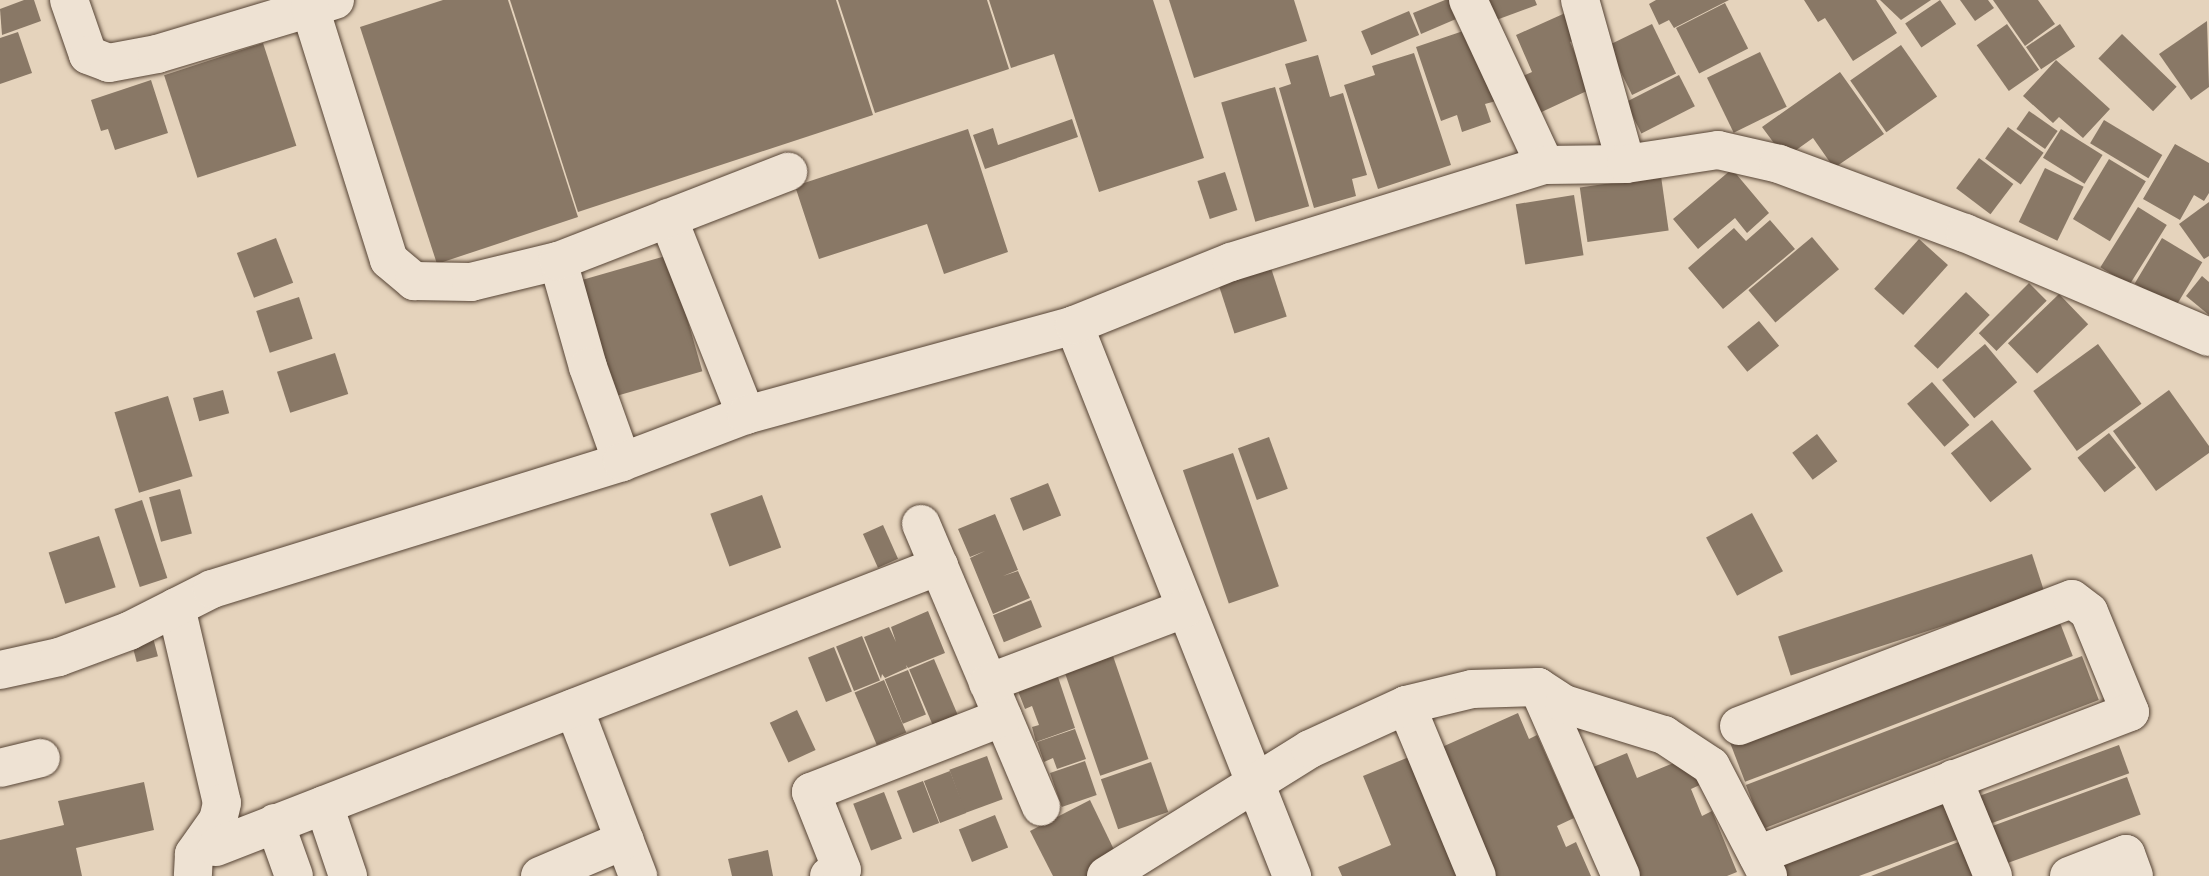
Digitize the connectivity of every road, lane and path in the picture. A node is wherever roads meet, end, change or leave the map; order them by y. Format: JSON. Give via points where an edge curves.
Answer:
{"nodes":[{"id":1,"x":69,"y":0,"type":"edge"},
{"id":2,"x":1468,"y":0,"type":"edge"},
{"id":3,"x":1580,"y":0,"type":"edge"},
{"id":4,"x":323,"y":4,"type":"edge"},
{"id":5,"x":1626,"y":164,"type":"junction"},
{"id":6,"x":1545,"y":165,"type":"junction"},
{"id":7,"x":788,"y":172,"type":"dead end"},
{"id":8,"x":668,"y":218,"type":"junction"},
{"id":9,"x":558,"y":261,"type":"junction"},
{"id":10,"x":1074,"y":325,"type":"junction"},
{"id":11,"x":2209,"y":337,"type":"edge"},
{"id":12,"x":746,"y":415,"type":"junction"},
{"id":13,"x":622,"y":463,"type":"junction"},
{"id":14,"x":921,"y":524,"type":"dead end"},
{"id":15,"x":939,"y":566,"type":"junction"},
{"id":16,"x":176,"y":607,"type":"junction"},
{"id":17,"x":1184,"y":609,"type":"junction"},
{"id":18,"x":0,"y":670,"type":"edge"},
{"id":19,"x":988,"y":683,"type":"junction"},
{"id":20,"x":1538,"y":687,"type":"junction"},
{"id":21,"x":1406,"y":705,"type":"junction"},
{"id":22,"x":574,"y":708,"type":"junction"},
{"id":23,"x":1003,"y":718,"type":"junction"},
{"id":24,"x":1739,"y":726,"type":"dead end"},
{"id":25,"x":41,"y":758,"type":"dead end"},
{"id":26,"x":0,"y":768,"type":"edge"},
{"id":27,"x":1953,"y":779,"type":"junction"},
{"id":28,"x":1252,"y":784,"type":"junction"},
{"id":29,"x":324,"y":805,"type":"junction"},
{"id":30,"x":1041,"y":807,"type":"dead end"},
{"id":31,"x":275,"y":823,"type":"junction"},
{"id":32,"x":625,"y":840,"type":"junction"},
{"id":33,"x":204,"y":861,"type":"edge"},
{"id":34,"x":1763,"y":866,"type":"edge"},
{"id":35,"x":294,"y":876,"type":"edge"},
{"id":36,"x":348,"y":876,"type":"edge"},
{"id":37,"x":540,"y":876,"type":"edge"},
{"id":38,"x":638,"y":876,"type":"edge"},
{"id":39,"x":829,"y":876,"type":"edge"},
{"id":40,"x":1106,"y":876,"type":"edge"},
{"id":41,"x":1292,"y":876,"type":"edge"},
{"id":42,"x":1477,"y":876,"type":"edge"},
{"id":43,"x":1621,"y":876,"type":"edge"},
{"id":44,"x":1993,"y":876,"type":"edge"},
{"id":45,"x":2069,"y":876,"type":"edge"},
{"id":46,"x":2134,"y":876,"type":"edge"}],
"edges":[{"from":1,"to":4,"type":"street","via":[[88,55],[109,62],[157,54]]},
{"from":2,"to":6,"type":"street"},
{"from":3,"to":5,"type":"street"},
{"from":4,"to":9,"type":"street","via":[[389,260],[414,281],[471,282]]},
{"from":5,"to":6,"type":"street"},
{"from":5,"to":11,"type":"street","via":[[1718,150],[1779,164],[1965,233]]},
{"from":6,"to":10,"type":"street","via":[[1231,262]]},
{"from":7,"to":8,"type":"street"},
{"from":8,"to":9,"type":"street"},
{"from":8,"to":12,"type":"street"},
{"from":9,"to":13,"type":"street"},
{"from":10,"to":12,"type":"street"},
{"from":10,"to":17,"type":"street"},
{"from":12,"to":13,"type":"street"},
{"from":13,"to":16,"type":"street","via":[[212,589]]},
{"from":14,"to":15,"type":"street"},
{"from":15,"to":19,"type":"street"},
{"from":15,"to":22,"type":"street"},
{"from":16,"to":18,"type":"street","via":[[129,631],[59,657]]},
{"from":16,"to":33,"type":"street","via":[[222,803],[218,820],[194,854]]},
{"from":17,"to":19,"type":"street"},
{"from":17,"to":28,"type":"street"},
{"from":19,"to":23,"type":"street"},
{"from":20,"to":21,"type":"street","via":[[1472,689]]},
{"from":20,"to":34,"type":"street","via":[[1564,705],[1664,735],[1711,766]]},
{"from":20,"to":43,"type":"street"},
{"from":21,"to":28,"type":"street","via":[[1310,749]]},
{"from":21,"to":42,"type":"street"},
{"from":22,"to":29,"type":"street"},
{"from":22,"to":32,"type":"street"},
{"from":23,"to":30,"type":"street"},
{"from":23,"to":39,"type":"street","via":[[811,792],[842,870]]},
{"from":24,"to":27,"type":"street","via":[[2072,599],[2089,612],[2130,712]]},
{"from":25,"to":26,"type":"street"},
{"from":27,"to":34,"type":"street"},
{"from":27,"to":44,"type":"street"},
{"from":28,"to":40,"type":"street"},
{"from":28,"to":41,"type":"street"},
{"from":29,"to":31,"type":"street"},
{"from":29,"to":36,"type":"street"},
{"from":31,"to":33,"type":"street"},
{"from":31,"to":35,"type":"street"},
{"from":32,"to":37,"type":"street"},
{"from":32,"to":38,"type":"street"},
{"from":45,"to":46,"type":"street","via":[[2126,854]]}]}
